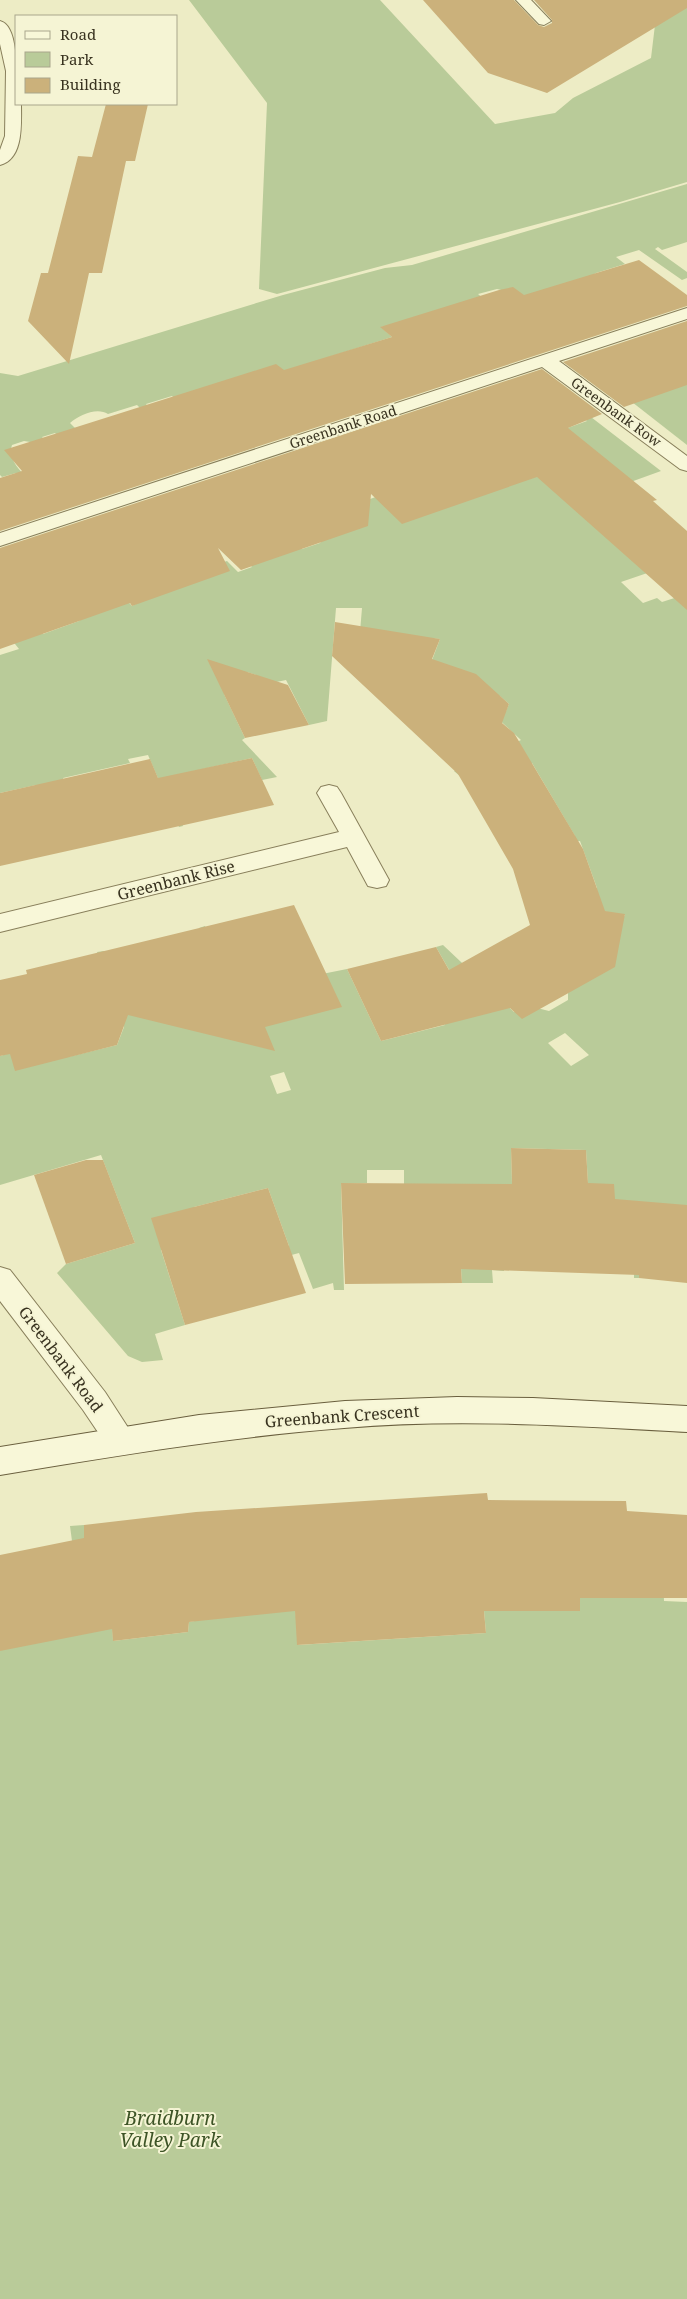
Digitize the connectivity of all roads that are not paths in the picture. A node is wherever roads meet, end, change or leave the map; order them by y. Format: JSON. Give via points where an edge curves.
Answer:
{"nodes":[{"id":1,"x":523,"y":0,"type":"edge"},
{"id":2,"x":544,"y":21,"type":"dead end"},
{"id":3,"x":0,"y":25,"type":"edge"},
{"id":4,"x":0,"y":160,"type":"edge"},
{"id":5,"x":687,"y":313,"type":"edge"},
{"id":6,"x":545,"y":360,"type":"junction"},
{"id":7,"x":687,"y":464,"type":"edge"},
{"id":8,"x":0,"y":540,"type":"edge"},
{"id":9,"x":329,"y":793,"type":"dead end"},
{"id":10,"x":353,"y":837,"type":"junction"},
{"id":11,"x":377,"y":880,"type":"dead end"},
{"id":12,"x":0,"y":924,"type":"edge"},
{"id":13,"x":0,"y":1279,"type":"edge"},
{"id":14,"x":687,"y":1419,"type":"edge"},
{"id":15,"x":121,"y":1440,"type":"junction"},
{"id":16,"x":0,"y":1461,"type":"edge"}],
"edges":[{"from":1,"to":2,"type":"street"},
{"from":3,"to":4,"type":"street","via":[[13,71],[13,136]]},
{"from":5,"to":6,"type":"street","name":"Greenbank Road"},
{"from":6,"to":7,"type":"street","name":"Greenbank Row"},
{"from":6,"to":8,"type":"street","name":"Greenbank Road"},
{"from":9,"to":10,"type":"street"},
{"from":10,"to":11,"type":"street"},
{"from":10,"to":12,"type":"street","name":"Greenbank Rise"},
{"from":13,"to":15,"type":"street","name":"Greenbank Road"},
{"from":14,"to":15,"type":"street","name":"Greenbank Crescent","via":[[533,1411],[401,1411],[273,1420]]},
{"from":15,"to":16,"type":"street","name":"Greenbank Crescent"}]}
